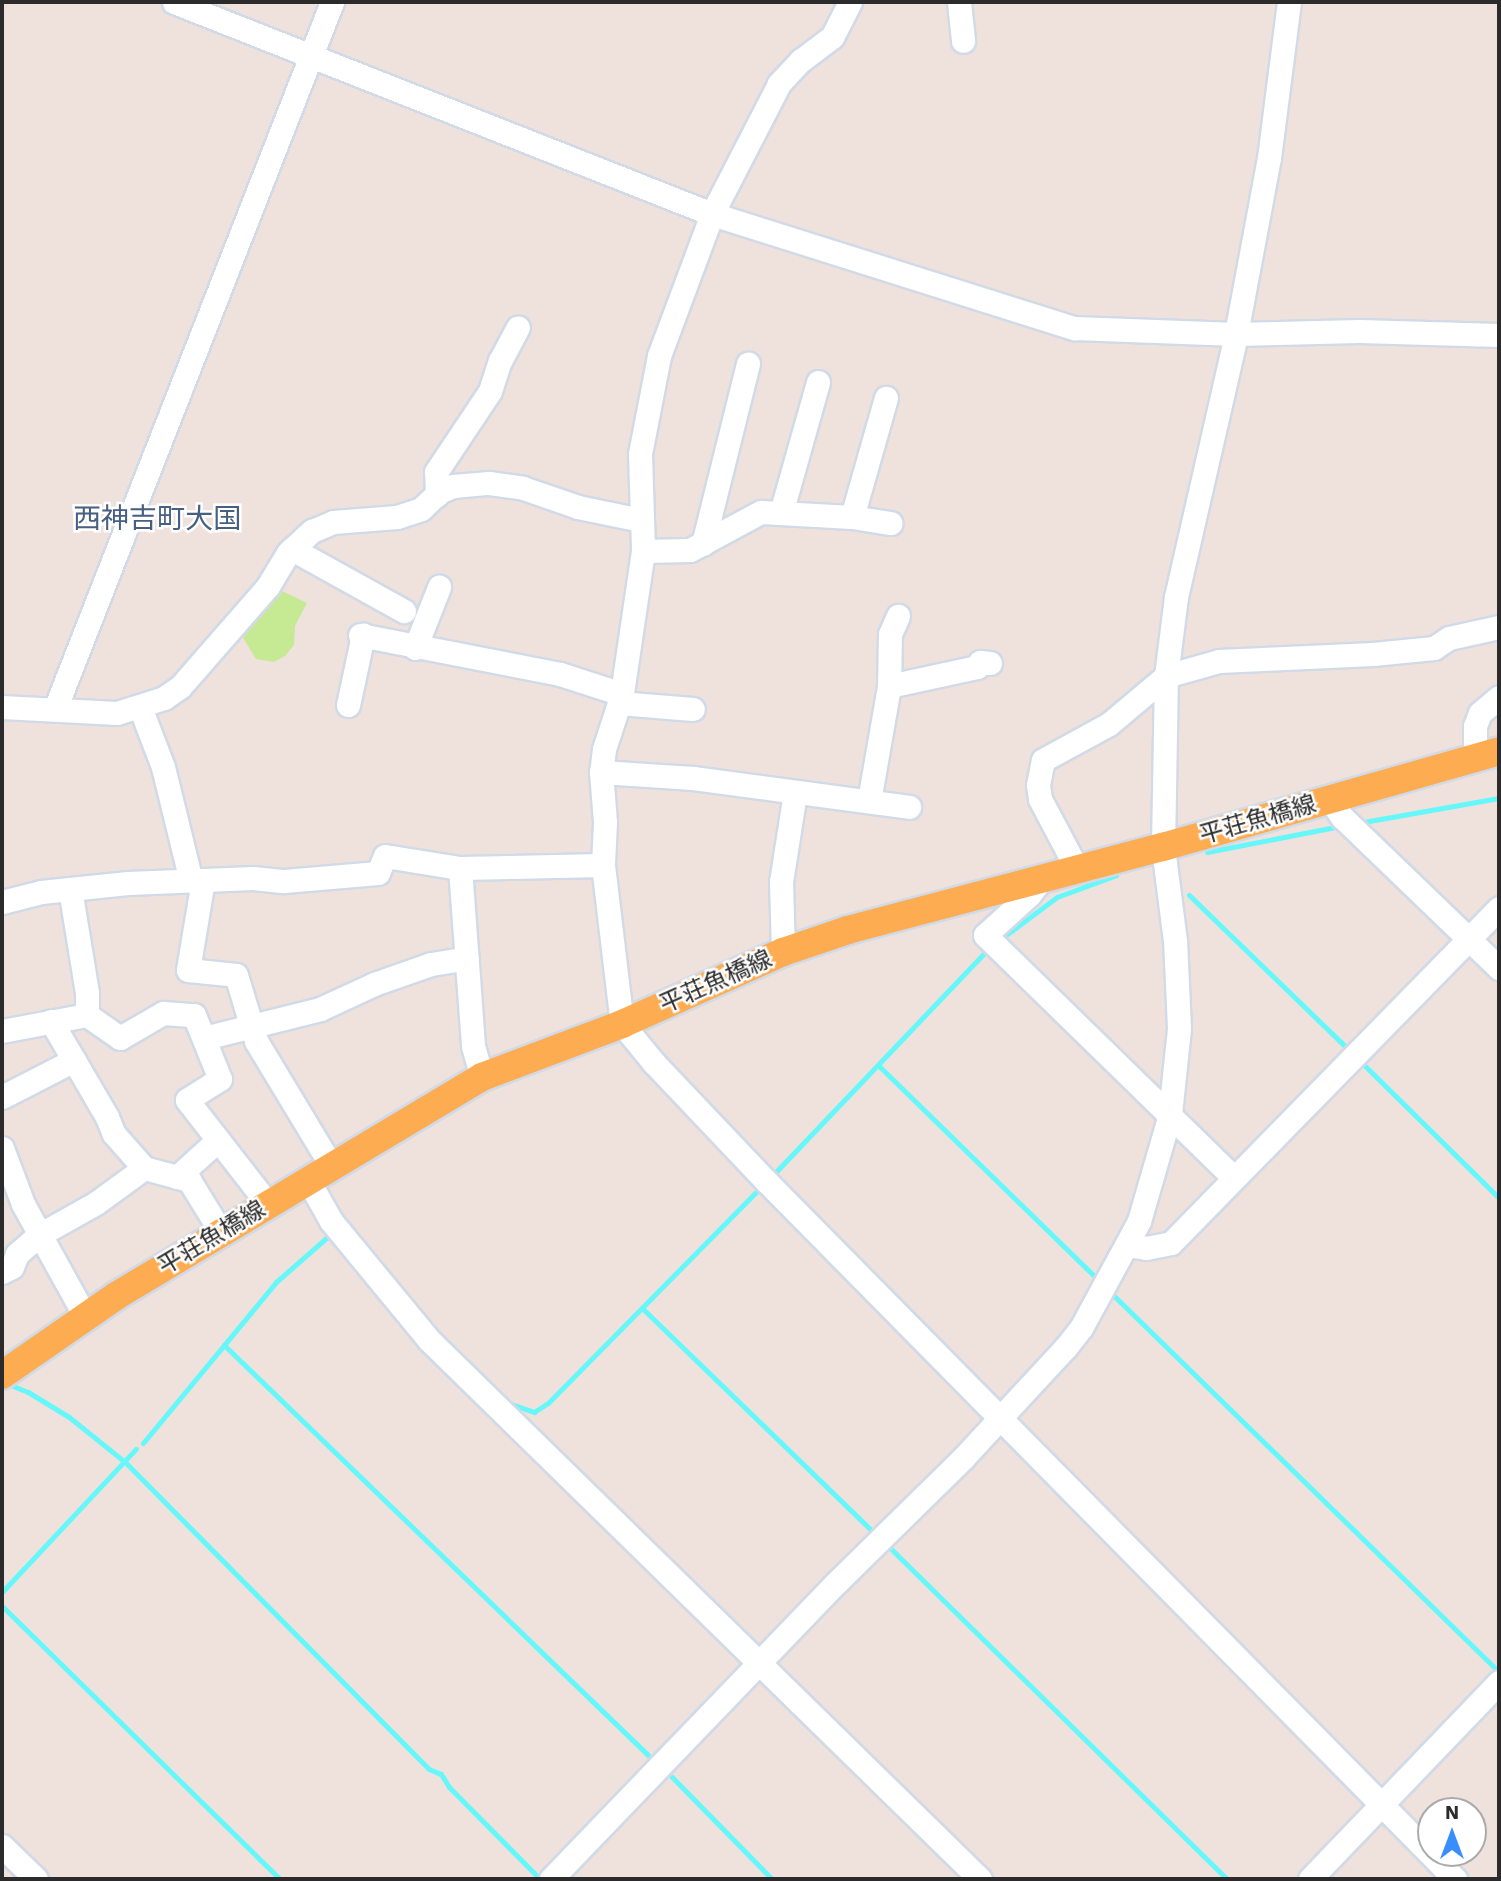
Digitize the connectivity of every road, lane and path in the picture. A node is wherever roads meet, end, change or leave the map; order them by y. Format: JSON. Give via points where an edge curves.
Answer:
{"nodes":[{"id":1,"x":174,"y":2,"type":"edge"},
{"id":2,"x":332,"y":2,"type":"edge"},
{"id":3,"x":850,"y":2,"type":"edge"},
{"id":4,"x":959,"y":2,"type":"edge"},
{"id":5,"x":1289,"y":2,"type":"edge"},
{"id":6,"x":963,"y":41,"type":"dead end"},
{"id":7,"x":310,"y":57,"type":"junction"},
{"id":8,"x":712,"y":214,"type":"junction"},
{"id":9,"x":518,"y":327,"type":"dead end"},
{"id":10,"x":1236,"y":334,"type":"junction"},
{"id":11,"x":1499,"y":335,"type":"edge"},
{"id":12,"x":748,"y":364,"type":"dead end"},
{"id":13,"x":818,"y":382,"type":"dead end"},
{"id":14,"x":886,"y":398,"type":"dead end"},
{"id":15,"x":437,"y":495,"type":"junction"},
{"id":16,"x":781,"y":513,"type":"junction"},
{"id":17,"x":852,"y":517,"type":"junction"},
{"id":18,"x":641,"y":520,"type":"junction"},
{"id":19,"x":891,"y":523,"type":"dead end"},
{"id":20,"x":703,"y":544,"type":"junction"},
{"id":21,"x":292,"y":549,"type":"junction"},
{"id":22,"x":643,"y":551,"type":"junction"},
{"id":23,"x":439,"y":587,"type":"dead end"},
{"id":24,"x":404,"y":611,"type":"dead end"},
{"id":25,"x":898,"y":616,"type":"dead end"},
{"id":26,"x":1499,"y":627,"type":"edge"},
{"id":27,"x":415,"y":648,"type":"junction"},
{"id":28,"x":990,"y":663,"type":"dead end"},
{"id":29,"x":1166,"y":676,"type":"junction"},
{"id":30,"x":889,"y":686,"type":"junction"},
{"id":31,"x":1499,"y":697,"type":"edge"},
{"id":32,"x":621,"y":699,"type":"junction"},
{"id":33,"x":348,"y":705,"type":"dead end"},
{"id":34,"x":2,"y":706,"type":"edge"},
{"id":35,"x":140,"y":707,"type":"junction"},
{"id":36,"x":55,"y":709,"type":"junction"},
{"id":37,"x":693,"y":709,"type":"dead end"},
{"id":38,"x":1490,"y":754,"type":"edge"},
{"id":39,"x":601,"y":772,"type":"junction"},
{"id":40,"x":795,"y":793,"type":"junction"},
{"id":41,"x":869,"y":801,"type":"junction"},
{"id":42,"x":909,"y":807,"type":"dead end"},
{"id":43,"x":1343,"y":816,"type":"junction"},
{"id":44,"x":1164,"y":851,"type":"junction"},
{"id":45,"x":603,"y":865,"type":"junction"},
{"id":46,"x":460,"y":868,"type":"junction"},
{"id":47,"x":1077,"y":869,"type":"junction"},
{"id":48,"x":1042,"y":878,"type":"junction"},
{"id":49,"x":197,"y":880,"type":"junction"},
{"id":50,"x":70,"y":888,"type":"junction"},
{"id":51,"x":2,"y":902,"type":"edge"},
{"id":52,"x":1499,"y":908,"type":"edge"},
{"id":53,"x":1468,"y":939,"type":"junction"},
{"id":54,"x":783,"y":952,"type":"junction"},
{"id":55,"x":467,"y":958,"type":"junction"},
{"id":56,"x":1499,"y":968,"type":"edge"},
{"id":57,"x":87,"y":1015,"type":"junction"},
{"id":58,"x":51,"y":1021,"type":"junction"},
{"id":59,"x":622,"y":1024,"type":"junction"},
{"id":60,"x":251,"y":1028,"type":"junction"},
{"id":61,"x":2,"y":1031,"type":"edge"},
{"id":62,"x":204,"y":1038,"type":"junction"},
{"id":63,"x":74,"y":1060,"type":"junction"},
{"id":64,"x":482,"y":1077,"type":"junction"},
{"id":65,"x":2,"y":1097,"type":"edge"},
{"id":66,"x":1170,"y":1114,"type":"junction"},
{"id":67,"x":218,"y":1140,"type":"junction"},
{"id":68,"x":2,"y":1148,"type":"edge"},
{"id":69,"x":144,"y":1168,"type":"junction"},
{"id":70,"x":320,"y":1174,"type":"junction"},
{"id":71,"x":177,"y":1177,"type":"junction"},
{"id":72,"x":1234,"y":1178,"type":"junction"},
{"id":73,"x":268,"y":1204,"type":"junction"},
{"id":74,"x":221,"y":1232,"type":"junction"},
{"id":75,"x":40,"y":1235,"type":"junction"},
{"id":76,"x":1127,"y":1245,"type":"junction"},
{"id":77,"x":2,"y":1272,"type":"edge"},
{"id":78,"x":85,"y":1316,"type":"junction"},
{"id":79,"x":2,"y":1375,"type":"edge"},
{"id":80,"x":998,"y":1419,"type":"junction"},
{"id":81,"x":758,"y":1664,"type":"junction"},
{"id":82,"x":1496,"y":1686,"type":"edge"},
{"id":83,"x":1382,"y":1805,"type":"junction"},
{"id":84,"x":2,"y":1846,"type":"edge"},
{"id":85,"x":552,"y":1878,"type":"edge"},
{"id":86,"x":36,"y":1879,"type":"edge"},
{"id":87,"x":980,"y":1879,"type":"edge"},
{"id":88,"x":1310,"y":1879,"type":"edge"},
{"id":89,"x":1455,"y":1879,"type":"edge"}],
"edges":[{"from":1,"to":7,"type":"street"},
{"from":2,"to":7,"type":"street"},
{"from":3,"to":8,"type":"street","via":[[832,37],[779,84]]},
{"from":4,"to":6,"type":"street"},
{"from":5,"to":10,"type":"street","via":[[1269,158]]},
{"from":7,"to":8,"type":"street"},
{"from":7,"to":36,"type":"street"},
{"from":8,"to":10,"type":"street","via":[[1074,328]]},
{"from":8,"to":18,"type":"street","via":[[659,356],[640,454]]},
{"from":9,"to":15,"type":"street","via":[[490,391],[436,472]]},
{"from":10,"to":11,"type":"street"},
{"from":10,"to":29,"type":"street","via":[[1176,597]]},
{"from":12,"to":20,"type":"street"},
{"from":13,"to":16,"type":"street"},
{"from":14,"to":17,"type":"street"},
{"from":15,"to":18,"type":"street","via":[[453,486],[489,483]]},
{"from":15,"to":21,"type":"street","via":[[421,509],[397,517],[333,522],[312,531]]},
{"from":16,"to":17,"type":"street"},
{"from":16,"to":20,"type":"street","via":[[752,515]]},
{"from":17,"to":19,"type":"street"},
{"from":18,"to":22,"type":"street"},
{"from":20,"to":22,"type":"street","via":[[690,550]]},
{"from":21,"to":24,"type":"street"},
{"from":21,"to":35,"type":"street","via":[[268,586],[180,687]]},
{"from":22,"to":32,"type":"street"},
{"from":23,"to":27,"type":"street"},
{"from":25,"to":30,"type":"street","via":[[890,634]]},
{"from":26,"to":29,"type":"street","via":[[1449,638],[1434,648],[1219,661]]},
{"from":27,"to":32,"type":"street","via":[[560,674]]},
{"from":27,"to":33,"type":"street","via":[[362,635]]},
{"from":28,"to":30,"type":"street"},
{"from":29,"to":44,"type":"street"},
{"from":29,"to":47,"type":"street","via":[[1109,724],[1043,760],[1038,771],[1040,799]]},
{"from":30,"to":41,"type":"street"},
{"from":31,"to":38,"type":"street","via":[[1480,713],[1475,726],[1475,745]]},
{"from":32,"to":37,"type":"street"},
{"from":32,"to":39,"type":"street"},
{"from":34,"to":36,"type":"street"},
{"from":35,"to":36,"type":"street","via":[[117,713]]},
{"from":35,"to":49,"type":"street"},
{"from":38,"to":43,"type":"main road","name":"平荘魚橋線"},
{"from":39,"to":40,"type":"street","via":[[693,778]]},
{"from":39,"to":45,"type":"street"},
{"from":40,"to":41,"type":"street"},
{"from":40,"to":54,"type":"street","via":[[781,882]]},
{"from":41,"to":42,"type":"street"},
{"from":43,"to":44,"type":"main road","name":"平荘魚橋線"},
{"from":43,"to":53,"type":"street"},
{"from":44,"to":47,"type":"main road","name":"平荘魚橋線"},
{"from":44,"to":66,"type":"street","via":[[1179,1017]]},
{"from":45,"to":46,"type":"street"},
{"from":45,"to":59,"type":"street"},
{"from":46,"to":49,"type":"street","via":[[385,856],[378,873],[284,881]]},
{"from":46,"to":55,"type":"street"},
{"from":47,"to":48,"type":"main road","name":"平荘魚橋線"},
{"from":48,"to":54,"type":"main road","name":"平荘魚橋線"},
{"from":48,"to":66,"type":"street","via":[[992,942]]},
{"from":49,"to":50,"type":"street"},
{"from":49,"to":60,"type":"street","via":[[188,970],[236,975]]},
{"from":50,"to":51,"type":"street"},
{"from":50,"to":57,"type":"street"},
{"from":52,"to":53,"type":"street"},
{"from":53,"to":56,"type":"street"},
{"from":53,"to":72,"type":"street"},
{"from":54,"to":59,"type":"main road","name":"平荘魚橋線"},
{"from":55,"to":60,"type":"street","via":[[432,964],[320,1009]]},
{"from":55,"to":64,"type":"street","via":[[473,1046]]},
{"from":57,"to":58,"type":"street"},
{"from":57,"to":62,"type":"street","via":[[120,1038],[163,1013],[190,1012]]},
{"from":58,"to":61,"type":"street"},
{"from":58,"to":63,"type":"street"},
{"from":59,"to":64,"type":"main road","name":"平荘魚橋線"},
{"from":59,"to":80,"type":"street","via":[[770,1186]]},
{"from":60,"to":62,"type":"street"},
{"from":60,"to":70,"type":"street"},
{"from":62,"to":67,"type":"street","via":[[220,1079],[187,1100]]},
{"from":63,"to":65,"type":"street"},
{"from":63,"to":69,"type":"street","via":[[114,1134]]},
{"from":64,"to":70,"type":"main road","name":"平荘魚橋線"},
{"from":66,"to":72,"type":"street"},
{"from":66,"to":76,"type":"street","via":[[1139,1221]]},
{"from":67,"to":71,"type":"street"},
{"from":67,"to":73,"type":"street"},
{"from":68,"to":75,"type":"street"},
{"from":69,"to":71,"type":"street"},
{"from":69,"to":75,"type":"street"},
{"from":70,"to":73,"type":"main road","name":"平荘魚橋線"},
{"from":70,"to":81,"type":"street","via":[[335,1226],[429,1339]]},
{"from":71,"to":74,"type":"street","via":[[188,1180]]},
{"from":72,"to":76,"type":"street","via":[[1171,1243],[1146,1248]]},
{"from":73,"to":74,"type":"main road","name":"平荘魚橋線"},
{"from":74,"to":78,"type":"main road","name":"平荘魚橋線"},
{"from":75,"to":77,"type":"street"},
{"from":75,"to":78,"type":"street"},
{"from":76,"to":80,"type":"street","via":[[1081,1328]]},
{"from":78,"to":79,"type":"main road","name":"平荘魚橋線"},
{"from":80,"to":81,"type":"street"},
{"from":80,"to":83,"type":"street"},
{"from":81,"to":85,"type":"street"},
{"from":81,"to":87,"type":"street"},
{"from":82,"to":83,"type":"street"},
{"from":83,"to":88,"type":"street"},
{"from":83,"to":89,"type":"street"},
{"from":84,"to":86,"type":"street"}]}
